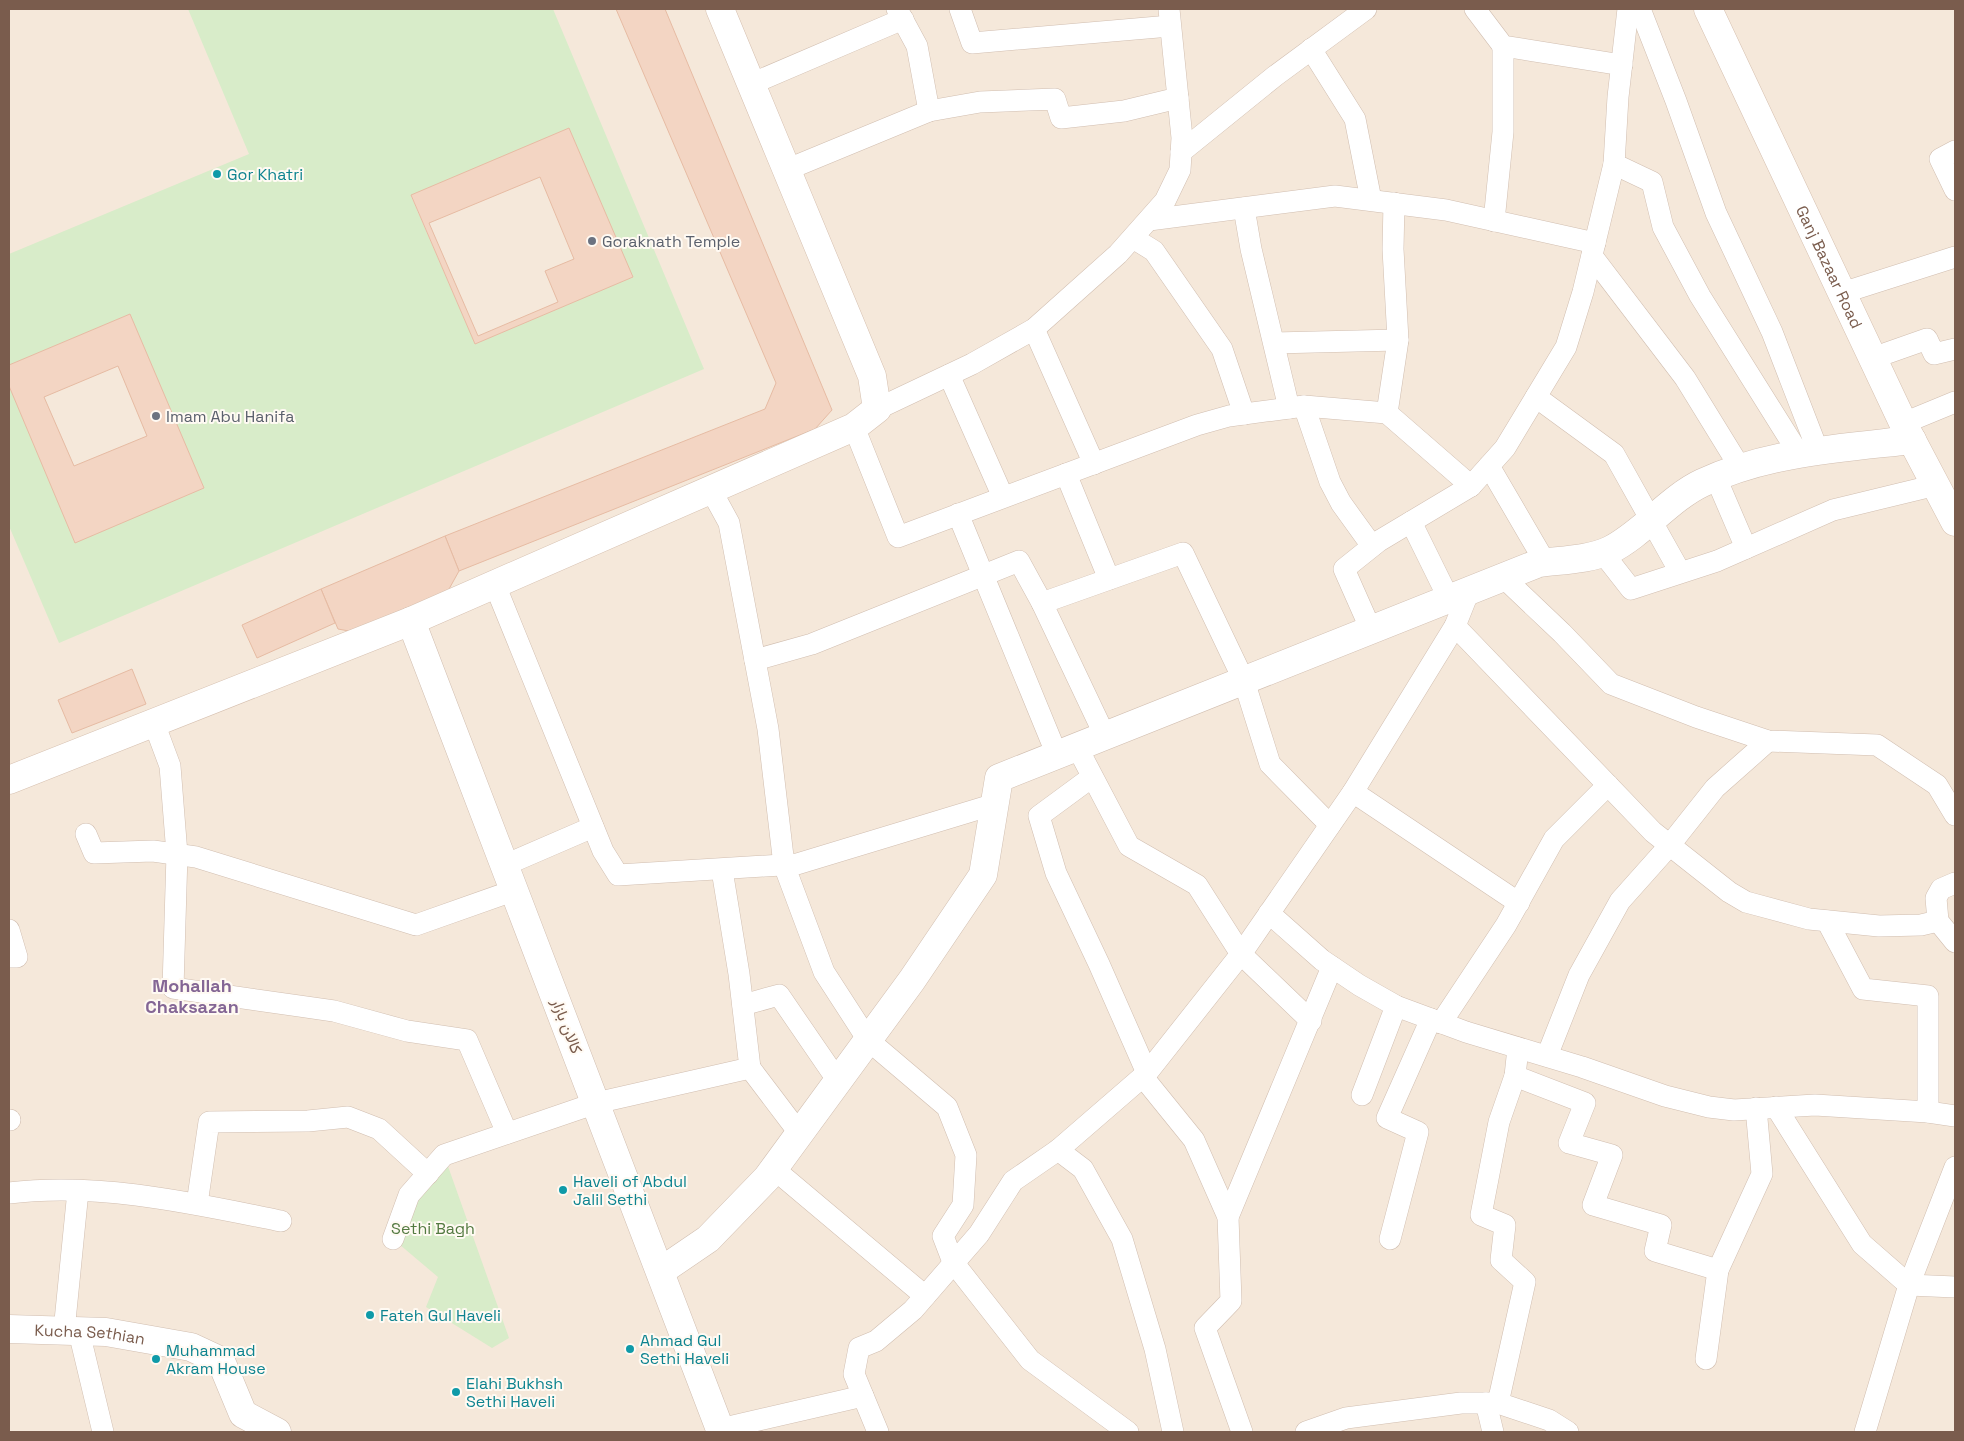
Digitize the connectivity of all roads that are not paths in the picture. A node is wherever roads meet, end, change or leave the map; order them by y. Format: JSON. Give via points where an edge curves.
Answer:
{"nodes":[{"id":1,"x":720,"y":9,"type":"edge"},
{"id":2,"x":960,"y":9,"type":"edge"},
{"id":3,"x":1366,"y":9,"type":"edge"},
{"id":4,"x":1475,"y":9,"type":"edge"},
{"id":5,"x":1628,"y":9,"type":"edge"},
{"id":6,"x":1634,"y":9,"type":"edge"},
{"id":7,"x":1708,"y":9,"type":"edge"},
{"id":8,"x":900,"y":14,"type":"edge"},
{"id":9,"x":1169,"y":17,"type":"edge"},
{"id":10,"x":1503,"y":46,"type":"junction"},
{"id":11,"x":1310,"y":49,"type":"junction"},
{"id":12,"x":1622,"y":66,"type":"junction"},
{"id":13,"x":751,"y":84,"type":"junction"},
{"id":14,"x":1178,"y":98,"type":"junction"},
{"id":15,"x":929,"y":111,"type":"junction"},
{"id":16,"x":1955,"y":151,"type":"edge"},
{"id":17,"x":1181,"y":152,"type":"junction"},
{"id":18,"x":1614,"y":164,"type":"junction"},
{"id":19,"x":786,"y":170,"type":"junction"},
{"id":20,"x":1955,"y":190,"type":"edge"},
{"id":21,"x":1371,"y":200,"type":"junction"},
{"id":22,"x":1394,"y":203,"type":"junction"},
{"id":23,"x":1244,"y":208,"type":"junction"},
{"id":24,"x":1149,"y":220,"type":"junction"},
{"id":25,"x":1494,"y":220,"type":"junction"},
{"id":26,"x":1133,"y":238,"type":"junction"},
{"id":27,"x":1594,"y":250,"type":"junction"},
{"id":28,"x":1955,"y":257,"type":"edge"},
{"id":29,"x":1842,"y":293,"type":"junction"},
{"id":30,"x":1034,"y":329,"type":"junction"},
{"id":31,"x":1398,"y":340,"type":"junction"},
{"id":32,"x":1274,"y":343,"type":"junction"},
{"id":33,"x":1955,"y":349,"type":"edge"},
{"id":34,"x":1872,"y":358,"type":"junction"},
{"id":35,"x":949,"y":375,"type":"junction"},
{"id":36,"x":1536,"y":397,"type":"junction"},
{"id":37,"x":1955,"y":402,"type":"edge"},
{"id":38,"x":1296,"y":407,"type":"junction"},
{"id":39,"x":877,"y":409,"type":"junction"},
{"id":40,"x":1387,"y":413,"type":"junction"},
{"id":41,"x":1244,"y":414,"type":"junction"},
{"id":42,"x":854,"y":428,"type":"junction"},
{"id":43,"x":1908,"y":431,"type":"junction"},
{"id":44,"x":1809,"y":452,"type":"junction"},
{"id":45,"x":1094,"y":464,"type":"junction"},
{"id":46,"x":1489,"y":466,"type":"junction"},
{"id":47,"x":1066,"y":474,"type":"junction"},
{"id":48,"x":1728,"y":474,"type":"junction"},
{"id":49,"x":1936,"y":485,"type":"junction"},
{"id":50,"x":1471,"y":486,"type":"junction"},
{"id":51,"x":711,"y":490,"type":"junction"},
{"id":52,"x":1003,"y":497,"type":"junction"},
{"id":53,"x":958,"y":514,"type":"junction"},
{"id":54,"x":1651,"y":520,"type":"junction"},
{"id":55,"x":1411,"y":522,"type":"junction"},
{"id":56,"x":1955,"y":522,"type":"edge"},
{"id":57,"x":1372,"y":546,"type":"junction"},
{"id":58,"x":1746,"y":548,"type":"junction"},
{"id":59,"x":1602,"y":552,"type":"junction"},
{"id":60,"x":1545,"y":562,"type":"junction"},
{"id":61,"x":1680,"y":572,"type":"junction"},
{"id":62,"x":983,"y":574,"type":"junction"},
{"id":63,"x":1503,"y":577,"type":"junction"},
{"id":64,"x":1109,"y":579,"type":"junction"},
{"id":65,"x":495,"y":585,"type":"junction"},
{"id":66,"x":1459,"y":595,"type":"junction"},
{"id":67,"x":1042,"y":603,"type":"junction"},
{"id":68,"x":411,"y":621,"type":"junction"},
{"id":69,"x":1455,"y":626,"type":"junction"},
{"id":70,"x":1371,"y":630,"type":"junction"},
{"id":71,"x":755,"y":660,"type":"junction"},
{"id":72,"x":1244,"y":681,"type":"junction"},
{"id":73,"x":154,"y":723,"type":"junction"},
{"id":74,"x":1105,"y":736,"type":"junction"},
{"id":75,"x":1768,"y":741,"type":"junction"},
{"id":76,"x":1067,"y":751,"type":"junction"},
{"id":77,"x":1092,"y":777,"type":"junction"},
{"id":78,"x":9,"y":780,"type":"edge"},
{"id":79,"x":1608,"y":785,"type":"junction"},
{"id":80,"x":1353,"y":792,"type":"junction"},
{"id":81,"x":995,"y":804,"type":"junction"},
{"id":82,"x":1955,"y":815,"type":"edge"},
{"id":83,"x":1330,"y":825,"type":"junction"},
{"id":84,"x":593,"y":828,"type":"junction"},
{"id":85,"x":86,"y":834,"type":"dead end"},
{"id":86,"x":1669,"y":846,"type":"junction"},
{"id":87,"x":178,"y":854,"type":"junction"},
{"id":88,"x":784,"y":864,"type":"junction"},
{"id":89,"x":505,"y":865,"type":"junction"},
{"id":90,"x":722,"y":870,"type":"junction"},
{"id":91,"x":1955,"y":883,"type":"edge"},
{"id":92,"x":515,"y":890,"type":"junction"},
{"id":93,"x":1519,"y":903,"type":"junction"},
{"id":94,"x":1269,"y":913,"type":"junction"},
{"id":95,"x":1827,"y":921,"type":"junction"},
{"id":96,"x":1938,"y":921,"type":"junction"},
{"id":97,"x":9,"y":930,"type":"edge"},
{"id":98,"x":1955,"y":942,"type":"edge"},
{"id":99,"x":1241,"y":954,"type":"junction"},
{"id":100,"x":9,"y":957,"type":"edge"},
{"id":101,"x":1332,"y":967,"type":"junction"},
{"id":102,"x":743,"y":1005,"type":"junction"},
{"id":103,"x":1396,"y":1006,"type":"junction"},
{"id":104,"x":1311,"y":1021,"type":"junction"},
{"id":105,"x":1436,"y":1021,"type":"junction"},
{"id":106,"x":868,"y":1040,"type":"junction"},
{"id":107,"x":1518,"y":1048,"type":"junction"},
{"id":108,"x":1547,"y":1056,"type":"junction"},
{"id":109,"x":750,"y":1068,"type":"junction"},
{"id":110,"x":1145,"y":1075,"type":"junction"},
{"id":111,"x":1515,"y":1076,"type":"junction"},
{"id":112,"x":838,"y":1081,"type":"junction"},
{"id":113,"x":1362,"y":1095,"type":"dead end"},
{"id":114,"x":596,"y":1103,"type":"junction"},
{"id":115,"x":1766,"y":1108,"type":"junction"},
{"id":116,"x":1928,"y":1112,"type":"junction"},
{"id":117,"x":1955,"y":1116,"type":"edge"},
{"id":118,"x":507,"y":1133,"type":"junction"},
{"id":119,"x":800,"y":1134,"type":"junction"},
{"id":120,"x":1058,"y":1150,"type":"junction"},
{"id":121,"x":1955,"y":1167,"type":"edge"},
{"id":122,"x":774,"y":1169,"type":"junction"},
{"id":123,"x":428,"y":1174,"type":"junction"},
{"id":124,"x":78,"y":1191,"type":"junction"},
{"id":125,"x":9,"y":1193,"type":"edge"},
{"id":126,"x":1950,"y":1198,"type":"edge"},
{"id":127,"x":197,"y":1204,"type":"junction"},
{"id":128,"x":1228,"y":1217,"type":"junction"},
{"id":129,"x":281,"y":1221,"type":"dead end"},
{"id":130,"x":393,"y":1239,"type":"dead end"},
{"id":131,"x":1390,"y":1239,"type":"dead end"},
{"id":132,"x":953,"y":1262,"type":"junction"},
{"id":133,"x":1718,"y":1270,"type":"junction"},
{"id":134,"x":661,"y":1271,"type":"junction"},
{"id":135,"x":1909,"y":1285,"type":"junction"},
{"id":136,"x":1955,"y":1287,"type":"edge"},
{"id":137,"x":925,"y":1296,"type":"junction"},
{"id":138,"x":9,"y":1329,"type":"edge"},
{"id":139,"x":72,"y":1331,"type":"junction"},
{"id":140,"x":1706,"y":1359,"type":"dead end"},
{"id":141,"x":863,"y":1396,"type":"junction"},
{"id":142,"x":1492,"y":1403,"type":"junction"},
{"id":143,"x":721,"y":1431,"type":"edge"},
{"id":144,"x":103,"y":1432,"type":"edge"},
{"id":145,"x":277,"y":1432,"type":"edge"},
{"id":146,"x":878,"y":1432,"type":"edge"},
{"id":147,"x":1128,"y":1432,"type":"edge"},
{"id":148,"x":1173,"y":1432,"type":"edge"},
{"id":149,"x":1242,"y":1432,"type":"edge"},
{"id":150,"x":1306,"y":1432,"type":"edge"},
{"id":151,"x":1492,"y":1432,"type":"edge"},
{"id":152,"x":1568,"y":1432,"type":"edge"},
{"id":153,"x":1865,"y":1432,"type":"edge"}],
"edges":[{"from":1,"to":13,"type":"street"},
{"from":2,"to":9,"type":"lane","via":[[972,43]]},
{"from":3,"to":11,"type":"lane"},
{"from":4,"to":10,"type":"lane"},
{"from":5,"to":12,"type":"lane"},
{"from":6,"to":44,"type":"lane","via":[[1642,14],[1716,214],[1772,332]]},
{"from":7,"to":29,"type":"street","name":"Ganj Bazaar Road"},
{"from":8,"to":13,"type":"lane"},
{"from":8,"to":15,"type":"lane","via":[[918,46]]},
{"from":9,"to":14,"type":"lane"},
{"from":10,"to":12,"type":"lane"},
{"from":10,"to":25,"type":"lane","via":[[1503,132]]},
{"from":11,"to":17,"type":"lane"},
{"from":11,"to":21,"type":"lane","via":[[1355,119]]},
{"from":12,"to":18,"type":"lane"},
{"from":13,"to":19,"type":"street"},
{"from":14,"to":15,"type":"lane","via":[[1124,111],[1061,118],[1055,99],[980,102]]},
{"from":14,"to":17,"type":"lane"},
{"from":15,"to":19,"type":"lane"},
{"from":16,"to":20,"type":"lane","via":[[1940,159]]},
{"from":17,"to":24,"type":"lane","via":[[1180,170],[1165,201]]},
{"from":18,"to":27,"type":"lane"},
{"from":18,"to":44,"type":"lane","via":[[1652,182],[1663,227],[1700,296]]},
{"from":19,"to":39,"type":"street","via":[[872,376]]},
{"from":21,"to":22,"type":"lane"},
{"from":21,"to":23,"type":"lane","via":[[1335,196]]},
{"from":22,"to":25,"type":"lane"},
{"from":22,"to":31,"type":"lane"},
{"from":23,"to":24,"type":"lane"},
{"from":23,"to":32,"type":"lane","via":[[1250,248]]},
{"from":24,"to":26,"type":"lane"},
{"from":25,"to":27,"type":"lane"},
{"from":26,"to":30,"type":"lane"},
{"from":26,"to":41,"type":"lane","via":[[1154,251],[1222,349]]},
{"from":27,"to":36,"type":"lane","via":[[1566,348]]},
{"from":27,"to":48,"type":"lane","via":[[1685,378]]},
{"from":28,"to":29,"type":"lane"},
{"from":29,"to":34,"type":"street","name":"Ganj Bazaar Road"},
{"from":30,"to":35,"type":"lane"},
{"from":30,"to":45,"type":"lane"},
{"from":31,"to":32,"type":"lane"},
{"from":31,"to":40,"type":"lane"},
{"from":32,"to":38,"type":"lane"},
{"from":33,"to":34,"type":"lane","via":[[1934,354],[1927,339]]},
{"from":34,"to":43,"type":"street","name":"Ganj Bazaar Road"},
{"from":35,"to":39,"type":"lane"},
{"from":35,"to":52,"type":"lane"},
{"from":36,"to":46,"type":"lane","via":[[1505,448]]},
{"from":36,"to":54,"type":"lane","via":[[1614,454]]},
{"from":37,"to":43,"type":"lane"},
{"from":38,"to":40,"type":"lane"},
{"from":38,"to":41,"type":"lane"},
{"from":38,"to":57,"type":"lane","via":[[1341,503]]},
{"from":39,"to":42,"type":"street"},
{"from":40,"to":50,"type":"lane"},
{"from":41,"to":45,"type":"lane","via":[[1197,425]]},
{"from":42,"to":51,"type":"street"},
{"from":42,"to":53,"type":"lane","via":[[898,537]]},
{"from":43,"to":44,"type":"street"},
{"from":43,"to":49,"type":"street","name":"Ganj Bazaar Road"},
{"from":44,"to":48,"type":"street"},
{"from":45,"to":47,"type":"lane"},
{"from":46,"to":50,"type":"lane"},
{"from":46,"to":60,"type":"lane"},
{"from":47,"to":52,"type":"lane"},
{"from":47,"to":64,"type":"lane"},
{"from":48,"to":54,"type":"street","via":[[1701,483]]},
{"from":48,"to":58,"type":"lane"},
{"from":49,"to":56,"type":"street","name":"Ganj Bazaar Road"},
{"from":49,"to":58,"type":"lane","via":[[1833,510]]},
{"from":50,"to":55,"type":"lane"},
{"from":51,"to":65,"type":"street"},
{"from":51,"to":71,"type":"lane","via":[[729,523]]},
{"from":52,"to":53,"type":"lane"},
{"from":53,"to":62,"type":"lane"},
{"from":54,"to":59,"type":"street","via":[[1610,550]]},
{"from":54,"to":61,"type":"lane"},
{"from":55,"to":57,"type":"lane"},
{"from":55,"to":66,"type":"lane"},
{"from":57,"to":70,"type":"lane","via":[[1344,569]]},
{"from":58,"to":61,"type":"lane"},
{"from":59,"to":60,"type":"street","via":[[1580,559]]},
{"from":59,"to":61,"type":"lane","via":[[1631,589]]},
{"from":60,"to":63,"type":"street"},
{"from":62,"to":67,"type":"lane","via":[[1019,561]]},
{"from":62,"to":71,"type":"lane","via":[[812,644]]},
{"from":62,"to":76,"type":"lane"},
{"from":63,"to":66,"type":"street"},
{"from":63,"to":75,"type":"lane","via":[[1611,684]]},
{"from":64,"to":67,"type":"lane"},
{"from":64,"to":72,"type":"lane","via":[[1183,553]]},
{"from":65,"to":68,"type":"street"},
{"from":65,"to":84,"type":"lane"},
{"from":66,"to":69,"type":"lane"},
{"from":66,"to":70,"type":"street"},
{"from":67,"to":74,"type":"lane"},
{"from":68,"to":73,"type":"street"},
{"from":68,"to":89,"type":"street","name":"کالان بازار"},
{"from":69,"to":79,"type":"lane"},
{"from":69,"to":80,"type":"lane"},
{"from":70,"to":72,"type":"street"},
{"from":71,"to":88,"type":"lane","via":[[768,729]]},
{"from":72,"to":74,"type":"street"},
{"from":72,"to":83,"type":"lane","via":[[1270,764]]},
{"from":73,"to":78,"type":"street"},
{"from":73,"to":87,"type":"lane","via":[[170,766]]},
{"from":74,"to":76,"type":"street"},
{"from":75,"to":82,"type":"lane","via":[[1877,745],[1937,785]]},
{"from":75,"to":86,"type":"lane","via":[[1715,788]]},
{"from":76,"to":77,"type":"lane"},
{"from":76,"to":81,"type":"street","via":[[999,778]]},
{"from":77,"to":99,"type":"lane","via":[[1129,846],[1197,885]]},
{"from":77,"to":110,"type":"lane","via":[[1039,816],[1056,872]]},
{"from":79,"to":86,"type":"lane"},
{"from":79,"to":93,"type":"lane","via":[[1554,839]]},
{"from":80,"to":83,"type":"lane"},
{"from":80,"to":93,"type":"lane"},
{"from":81,"to":88,"type":"lane","via":[[797,864]]},
{"from":81,"to":106,"type":"street","via":[[983,875]]},
{"from":83,"to":94,"type":"lane"},
{"from":84,"to":89,"type":"lane"},
{"from":84,"to":90,"type":"lane","via":[[618,875]]},
{"from":85,"to":87,"type":"lane","via":[[94,853],[153,851]]},
{"from":86,"to":95,"type":"lane","via":[[1746,902],[1777,912]]},
{"from":86,"to":108,"type":"lane","via":[[1620,901],[1579,975]]},
{"from":87,"to":92,"type":"lane","via":[[416,925]]},
{"from":87,"to":118,"type":"lane","via":[[173,988],[334,1012],[407,1032],[467,1040]]},
{"from":88,"to":90,"type":"lane"},
{"from":88,"to":106,"type":"lane","via":[[824,972]]},
{"from":89,"to":92,"type":"street","name":"کالان بازار"},
{"from":90,"to":102,"type":"lane"},
{"from":91,"to":96,"type":"lane","via":[[1941,889],[1936,898]]},
{"from":92,"to":114,"type":"street","name":"کالان بازار"},
{"from":93,"to":105,"type":"lane","via":[[1506,926]]},
{"from":94,"to":99,"type":"lane"},
{"from":94,"to":101,"type":"lane"},
{"from":95,"to":96,"type":"lane","via":[[1879,926]]},
{"from":95,"to":116,"type":"lane","via":[[1863,989],[1928,996]]},
{"from":96,"to":98,"type":"lane"},
{"from":97,"to":100,"type":"lane","via":[[16,957]]},
{"from":99,"to":104,"type":"lane"},
{"from":99,"to":110,"type":"lane"},
{"from":101,"to":103,"type":"lane"},
{"from":101,"to":104,"type":"lane"},
{"from":102,"to":109,"type":"lane"},
{"from":102,"to":112,"type":"lane","via":[[779,995]]},
{"from":103,"to":105,"type":"lane"},
{"from":103,"to":113,"type":"lane"},
{"from":104,"to":128,"type":"lane"},
{"from":105,"to":107,"type":"lane"},
{"from":105,"to":131,"type":"lane","via":[[1387,1118],[1418,1132]]},
{"from":106,"to":112,"type":"street"},
{"from":106,"to":132,"type":"lane","via":[[947,1107],[966,1155],[963,1205],[943,1236]]},
{"from":107,"to":108,"type":"lane"},
{"from":107,"to":111,"type":"lane"},
{"from":108,"to":115,"type":"lane","via":[[1709,1107],[1734,1110]]},
{"from":109,"to":114,"type":"lane"},
{"from":109,"to":119,"type":"lane"},
{"from":110,"to":120,"type":"lane"},
{"from":110,"to":128,"type":"lane","via":[[1194,1140]]},
{"from":111,"to":133,"type":"lane","via":[[1585,1103],[1569,1143],[1612,1155],[1593,1205],[1661,1225],[1655,1250]]},
{"from":111,"to":142,"type":"lane","via":[[1499,1122],[1481,1215],[1504,1224],[1501,1260],[1525,1282]]},
{"from":112,"to":119,"type":"street"},
{"from":114,"to":118,"type":"lane"},
{"from":114,"to":134,"type":"street","name":"کالان بازار"},
{"from":115,"to":116,"type":"lane","via":[[1815,1105]]},
{"from":115,"to":133,"type":"lane","via":[[1762,1174]]},
{"from":115,"to":135,"type":"lane","via":[[1862,1244]]},
{"from":116,"to":117,"type":"lane"},
{"from":118,"to":123,"type":"lane","via":[[444,1155]]},
{"from":119,"to":122,"type":"street"},
{"from":120,"to":132,"type":"lane","via":[[1013,1181],[979,1234]]},
{"from":120,"to":148,"type":"lane","via":[[1083,1169],[1122,1239],[1155,1348]]},
{"from":121,"to":126,"type":"lane"},
{"from":122,"to":134,"type":"street","via":[[708,1239]]},
{"from":122,"to":137,"type":"lane"},
{"from":123,"to":127,"type":"lane","via":[[379,1129],[348,1117],[308,1121],[209,1122]]},
{"from":123,"to":130,"type":"lane","via":[[409,1195]]},
{"from":124,"to":125,"type":"lane","via":[[43,1189]]},
{"from":124,"to":127,"type":"lane"},
{"from":124,"to":139,"type":"lane"},
{"from":126,"to":135,"type":"lane"},
{"from":127,"to":129,"type":"lane"},
{"from":128,"to":149,"type":"lane","via":[[1231,1301],[1205,1328]]},
{"from":132,"to":137,"type":"lane"},
{"from":132,"to":147,"type":"lane","via":[[1030,1360]]},
{"from":133,"to":140,"type":"lane"},
{"from":134,"to":143,"type":"street","name":"کالان بازار"},
{"from":135,"to":136,"type":"lane"},
{"from":135,"to":153,"type":"lane"},
{"from":137,"to":141,"type":"lane","via":[[876,1341],[859,1348],[854,1374]]},
{"from":138,"to":139,"type":"street","name":"Kucha Sethian"},
{"from":139,"to":144,"type":"lane"},
{"from":139,"to":145,"type":"street","name":"Kucha Sethian","via":[[106,1332],[191,1347],[221,1360],[243,1414]]},
{"from":141,"to":143,"type":"lane"},
{"from":141,"to":146,"type":"lane"},
{"from":142,"to":150,"type":"lane","via":[[1461,1403],[1346,1418]]},
{"from":142,"to":151,"type":"lane"},
{"from":142,"to":152,"type":"lane","via":[[1549,1420]]}]}
